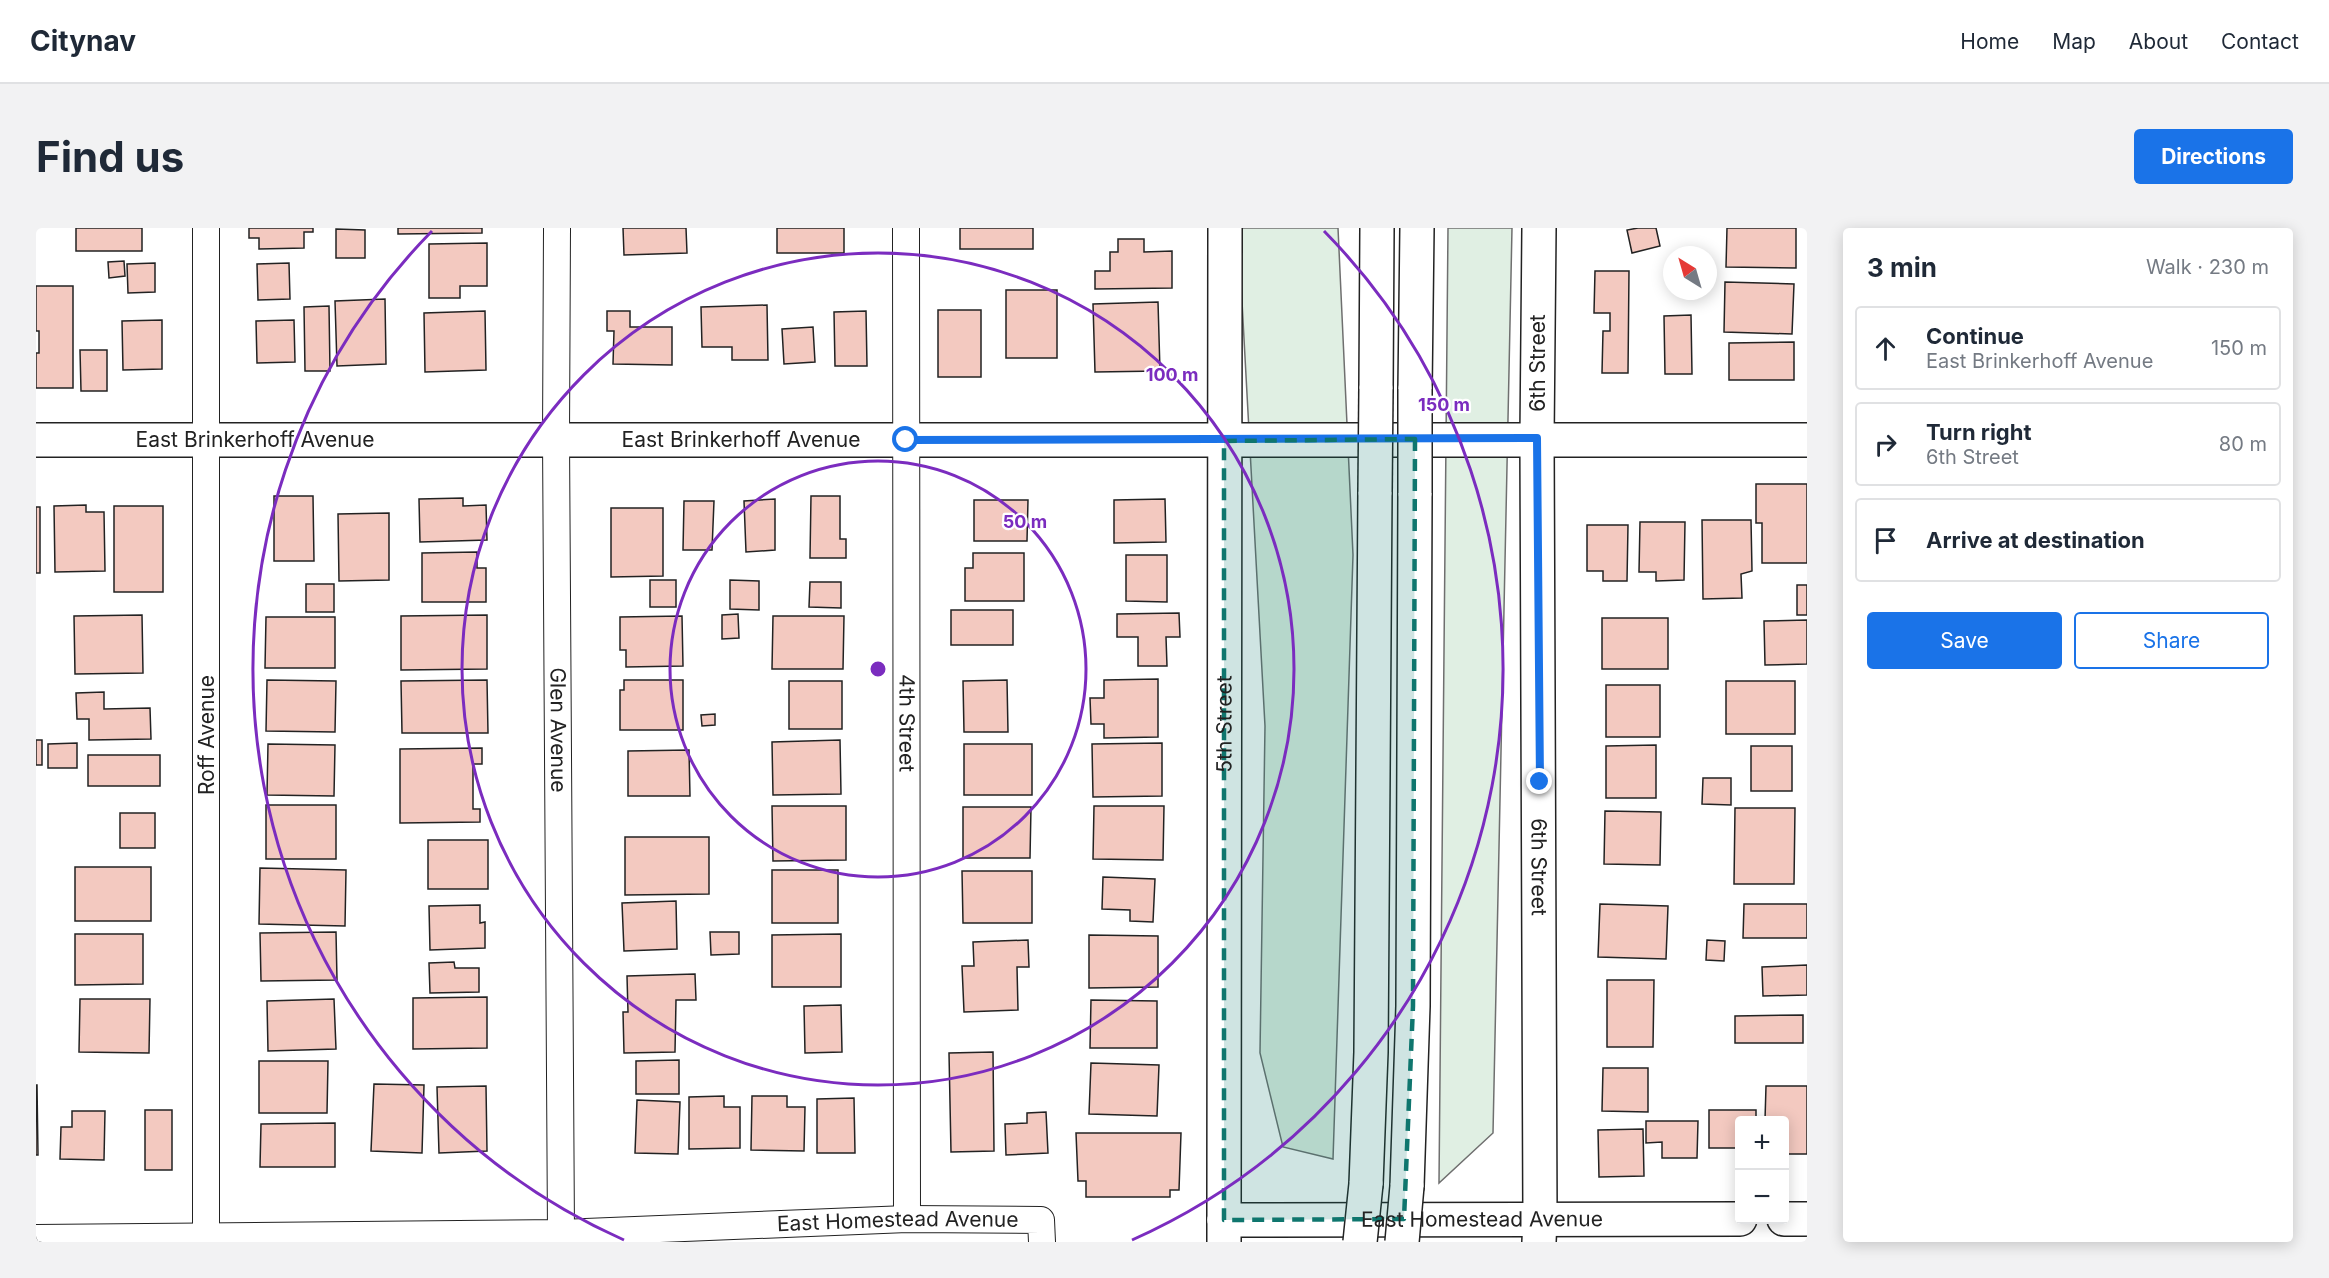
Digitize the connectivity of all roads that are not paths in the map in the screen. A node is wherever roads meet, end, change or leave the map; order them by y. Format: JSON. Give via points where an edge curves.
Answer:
{"nodes":[{"id":1,"x":206,"y":228,"type":"edge"},
{"id":2,"x":557,"y":228,"type":"edge"},
{"id":3,"x":906,"y":228,"type":"edge"},
{"id":4,"x":1225,"y":228,"type":"edge"},
{"id":5,"x":1377,"y":228,"type":"edge"},
{"id":6,"x":1417,"y":228,"type":"edge"},
{"id":7,"x":1539,"y":228,"type":"edge"},
{"id":8,"x":556,"y":438,"type":"junction"},
{"id":9,"x":1537,"y":438,"type":"junction"},
{"id":10,"x":36,"y":440,"type":"edge"},
{"id":11,"x":208,"y":440,"type":"junction"},
{"id":12,"x":906,"y":440,"type":"junction"},
{"id":13,"x":1807,"y":440,"type":"edge"},
{"id":14,"x":1224,"y":441,"type":"junction"},
{"id":15,"x":907,"y":1219,"type":"junction"},
{"id":16,"x":1735,"y":1219,"type":"edge"},
{"id":17,"x":1789,"y":1219,"type":"edge"},
{"id":18,"x":1807,"y":1219,"type":"edge"},
{"id":19,"x":1540,"y":1230,"type":"edge"},
{"id":20,"x":1042,"y":1231,"type":"edge"},
{"id":21,"x":1224,"y":1231,"type":"edge"},
{"id":22,"x":561,"y":1233,"type":"junction"},
{"id":23,"x":36,"y":1238,"type":"edge"},
{"id":24,"x":206,"y":1239,"type":"edge"},
{"id":25,"x":1360,"y":1242,"type":"edge"},
{"id":26,"x":1402,"y":1242,"type":"edge"}],
"edges":[{"from":1,"to":11,"type":"street","name":"Roff Avenue"},
{"from":2,"to":8,"type":"street","name":"Glen Avenue"},
{"from":3,"to":12,"type":"street","name":"4th Street"},
{"from":4,"to":14,"type":"main road","name":"5th Street"},
{"from":5,"to":25,"type":"main road","bridge":true,"via":[[1371,1052]]},
{"from":6,"to":26,"type":"main road","bridge":true,"via":[[1413,1006]]},
{"from":7,"to":9,"type":"main road","name":"6th Street"},
{"from":8,"to":11,"type":"main road","name":"East Brinkerhoff Avenue"},
{"from":8,"to":12,"type":"main road","name":"East Brinkerhoff Avenue"},
{"from":8,"to":22,"type":"street","name":"Glen Avenue"},
{"from":9,"to":13,"type":"main road","name":"East Brinkerhoff Avenue"},
{"from":9,"to":14,"type":"main road","name":"East Brinkerhoff Avenue"},
{"from":9,"to":19,"type":"main road","name":"6th Street"},
{"from":10,"to":11,"type":"main road","name":"East Brinkerhoff Avenue"},
{"from":11,"to":24,"type":"street","name":"Roff Avenue"},
{"from":12,"to":14,"type":"main road","name":"East Brinkerhoff Avenue"},
{"from":12,"to":15,"type":"street","name":"4th Street"},
{"from":14,"to":21,"type":"main road","name":"5th Street"},
{"from":15,"to":20,"type":"street","name":"East Homestead Avenue"},
{"from":15,"to":22,"type":"street","name":"East Homestead Avenue"},
{"from":16,"to":19,"type":"main road","name":"East Homestead Avenue"},
{"from":17,"to":18,"type":"main road"},
{"from":19,"to":21,"type":"main road","name":"East Homestead Avenue"},
{"from":22,"to":24,"type":"street","name":"East Homestead Avenue"},
{"from":23,"to":24,"type":"street","name":"East Homestead Avenue"}]}
